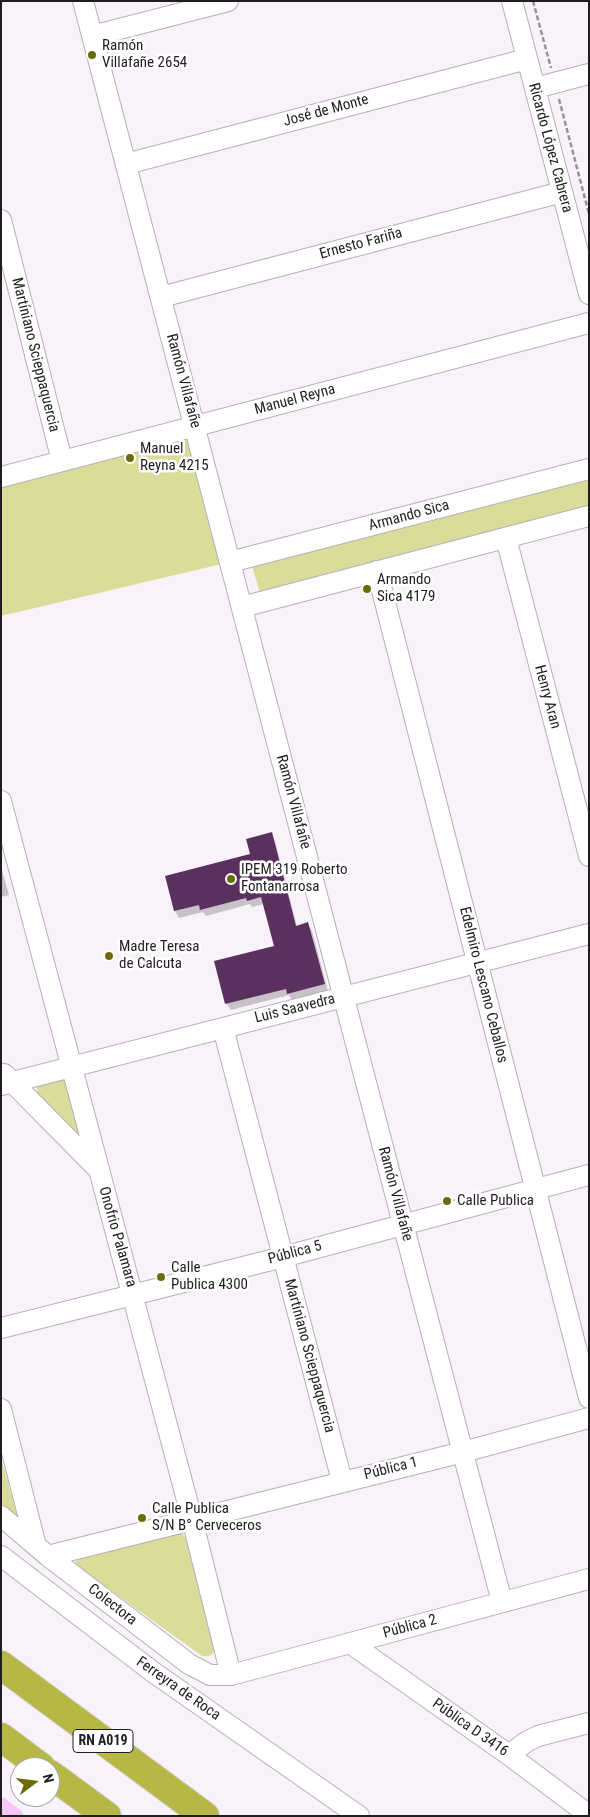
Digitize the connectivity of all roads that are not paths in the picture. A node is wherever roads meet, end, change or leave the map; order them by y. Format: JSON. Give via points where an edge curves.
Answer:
{"nodes":[{"id":1,"x":83,"y":1,"type":"edge"},
{"id":2,"x":228,"y":1,"type":"edge"},
{"id":3,"x":512,"y":1,"type":"edge"},
{"id":4,"x":92,"y":36,"type":"junction"},
{"id":5,"x":527,"y":59,"type":"junction"},
{"id":6,"x":589,"y":74,"type":"edge"},
{"id":7,"x":535,"y":88,"type":"junction"},
{"id":8,"x":126,"y":164,"type":"junction"},
{"id":9,"x":562,"y":192,"type":"junction"},
{"id":10,"x":1,"y":220,"type":"edge"},
{"id":11,"x":584,"y":254,"type":"edge"},
{"id":12,"x":589,"y":294,"type":"edge"},
{"id":13,"x":161,"y":297,"type":"junction"},
{"id":14,"x":589,"y":323,"type":"edge"},
{"id":15,"x":194,"y":426,"type":"junction"},
{"id":16,"x":62,"y":461,"type":"junction"},
{"id":17,"x":589,"y":469,"type":"edge"},
{"id":18,"x":1,"y":477,"type":"edge"},
{"id":19,"x":589,"y":516,"type":"edge"},
{"id":20,"x":506,"y":538,"type":"junction"},
{"id":21,"x":230,"y":562,"type":"junction"},
{"id":22,"x":377,"y":571,"type":"junction"},
{"id":23,"x":242,"y":607,"type":"junction"},
{"id":24,"x":1,"y":800,"type":"edge"},
{"id":25,"x":589,"y":856,"type":"edge"},
{"id":26,"x":589,"y":934,"type":"edge"},
{"id":27,"x":477,"y":962,"type":"junction"},
{"id":28,"x":344,"y":996,"type":"junction"},
{"id":29,"x":223,"y":1028,"type":"junction"},
{"id":30,"x":72,"y":1066,"type":"junction"},
{"id":31,"x":5,"y":1079,"type":"edge"},
{"id":32,"x":98,"y":1168,"type":"junction"},
{"id":33,"x":589,"y":1175,"type":"edge"},
{"id":34,"x":535,"y":1189,"type":"junction"},
{"id":35,"x":404,"y":1224,"type":"junction"},
{"id":36,"x":283,"y":1257,"type":"junction"},
{"id":37,"x":133,"y":1294,"type":"junction"},
{"id":38,"x":1,"y":1328,"type":"edge"},
{"id":39,"x":589,"y":1398,"type":"edge"},
{"id":40,"x":1,"y":1409,"type":"edge"},
{"id":41,"x":589,"y":1418,"type":"edge"},
{"id":42,"x":463,"y":1452,"type":"junction"},
{"id":43,"x":342,"y":1481,"type":"junction"},
{"id":44,"x":1,"y":1516,"type":"edge"},
{"id":45,"x":192,"y":1520,"type":"junction"},
{"id":46,"x":42,"y":1551,"type":"junction"},
{"id":47,"x":1,"y":1556,"type":"edge"},
{"id":48,"x":589,"y":1579,"type":"edge"},
{"id":49,"x":502,"y":1602,"type":"junction"},
{"id":50,"x":350,"y":1643,"type":"junction"},
{"id":51,"x":1,"y":1665,"type":"edge"},
{"id":52,"x":231,"y":1675,"type":"junction"},
{"id":53,"x":589,"y":1723,"type":"edge"},
{"id":54,"x":1,"y":1737,"type":"edge"},
{"id":55,"x":509,"y":1755,"type":"junction"},
{"id":56,"x":28,"y":1757,"type":"edge"},
{"id":57,"x":60,"y":1781,"type":"edge"},
{"id":58,"x":589,"y":1815,"type":"edge"},
{"id":59,"x":107,"y":1816,"type":"edge"},
{"id":60,"x":205,"y":1816,"type":"edge"},
{"id":61,"x":358,"y":1816,"type":"edge"}],
"edges":[{"from":1,"to":4,"type":"street","name":"Ramón Villafañe"},
{"from":2,"to":4,"type":"street"},
{"from":3,"to":5,"type":"street","name":"Ricardo López Cabrera"},
{"from":4,"to":8,"type":"street","name":"Ramón Villafañe"},
{"from":5,"to":7,"type":"street","name":"Ricardo López Cabrera"},
{"from":5,"to":8,"type":"street","name":"José de Monte"},
{"from":6,"to":7,"type":"street"},
{"from":7,"to":9,"type":"street","name":"Ricardo López Cabrera"},
{"from":8,"to":13,"type":"street","name":"Ramón Villafañe"},
{"from":9,"to":11,"type":"street","name":"Ricardo López Cabrera"},
{"from":9,"to":13,"type":"street","name":"Ernesto Fariña"},
{"from":10,"to":16,"type":"street","name":"Martíniano Scieppaquercia"},
{"from":11,"to":12,"type":"street","name":"Ricardo López Cabrera"},
{"from":13,"to":15,"type":"street","name":"Ramón Villafañe"},
{"from":14,"to":15,"type":"street","name":"Manuel Reyna"},
{"from":15,"to":16,"type":"street","name":"Manuel Reyna"},
{"from":15,"to":21,"type":"street","name":"Ramón Villafañe"},
{"from":16,"to":18,"type":"street","name":"Manuel Reyna"},
{"from":17,"to":21,"type":"street","name":"Armando Sica"},
{"from":19,"to":20,"type":"street"},
{"from":20,"to":22,"type":"street"},
{"from":20,"to":25,"type":"street","name":"Henry Aran"},
{"from":21,"to":23,"type":"street","name":"Ramón Villafañe"},
{"from":22,"to":23,"type":"street"},
{"from":22,"to":27,"type":"street","name":"Edelmiro Lescano Ceballos"},
{"from":23,"to":28,"type":"street","name":"Ramón Villafañe"},
{"from":24,"to":30,"type":"street","name":"Onofrio Palamara"},
{"from":26,"to":27,"type":"street","name":"Luis Saavedra"},
{"from":27,"to":28,"type":"street","name":"Luis Saavedra"},
{"from":27,"to":34,"type":"street","name":"Edelmiro Lescano Ceballos"},
{"from":28,"to":29,"type":"street","name":"Luis Saavedra"},
{"from":28,"to":35,"type":"street","name":"Ramón Villafañe"},
{"from":29,"to":30,"type":"street","name":"Luis Saavedra"},
{"from":29,"to":36,"type":"street","name":"Martíniano Scieppaquercia"},
{"from":30,"to":31,"type":"street","name":"Luis Saavedra"},
{"from":30,"to":32,"type":"street","name":"Onofrio Palamara"},
{"from":31,"to":32,"type":"street"},
{"from":32,"to":37,"type":"street","name":"Onofrio Palamara"},
{"from":33,"to":34,"type":"street","name":"Pública 5"},
{"from":34,"to":35,"type":"street","name":"Pública 5"},
{"from":34,"to":39,"type":"street","name":"Edelmiro Lescano Ceballos"},
{"from":35,"to":36,"type":"street","name":"Pública 5"},
{"from":35,"to":42,"type":"street","name":"Ramón Villafañe"},
{"from":36,"to":37,"type":"street","name":"Pública 5"},
{"from":36,"to":43,"type":"street","name":"Martíniano Scieppaquercia"},
{"from":37,"to":38,"type":"street","name":"Pública 5"},
{"from":37,"to":45,"type":"street","name":"Onofrio Palamara"},
{"from":40,"to":46,"type":"street"},
{"from":41,"to":42,"type":"street","name":"Pública 1"},
{"from":42,"to":43,"type":"street","name":"Pública 1"},
{"from":42,"to":49,"type":"street","name":"Ramón Villafañe"},
{"from":43,"to":45,"type":"street","name":"Pública 1"},
{"from":44,"to":46,"type":"street","name":"Colectora"},
{"from":45,"to":46,"type":"street","name":"Pública 1"},
{"from":45,"to":52,"type":"street","name":"Onofrio Palamara"},
{"from":46,"to":52,"type":"street","name":"Colectora","via":[[189,1664],[210,1675]]},
{"from":47,"to":61,"type":"street","name":"Ferreyra de Roca","via":[[153,1672]]},
{"from":48,"to":49,"type":"street","name":"Pública 2"},
{"from":49,"to":50,"type":"street","name":"Pública 2"},
{"from":50,"to":52,"type":"street","name":"Pública 2"},
{"from":50,"to":55,"type":"street","name":"Pública D 3416"},
{"from":51,"to":60,"type":"highway","number":"RN A019"},
{"from":53,"to":55,"type":"street","via":[[538,1736]]},
{"from":54,"to":56,"type":"highway"},
{"from":55,"to":58,"type":"street","name":"Pública D 3416"},
{"from":57,"to":59,"type":"highway"}]}
